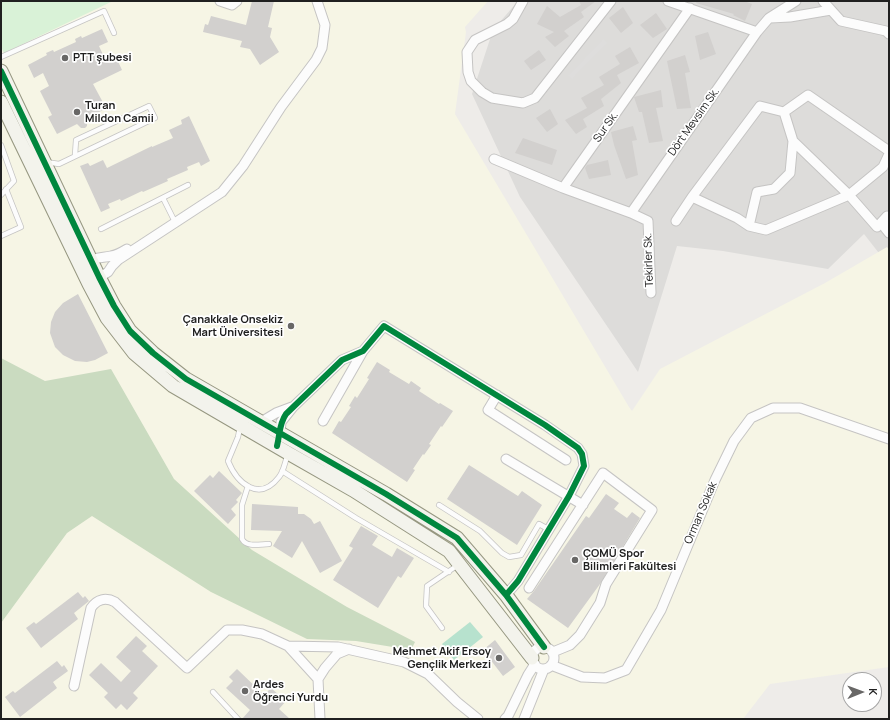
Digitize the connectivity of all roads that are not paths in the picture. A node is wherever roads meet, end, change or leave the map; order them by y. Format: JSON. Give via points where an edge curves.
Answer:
{"nodes":[{"id":1,"x":220,"y":1,"type":"edge"},
{"id":2,"x":237,"y":1,"type":"edge"},
{"id":3,"x":315,"y":1,"type":"edge"},
{"id":4,"x":524,"y":1,"type":"edge"},
{"id":5,"x":610,"y":1,"type":"edge"},
{"id":6,"x":668,"y":1,"type":"edge"},
{"id":7,"x":796,"y":1,"type":"edge"},
{"id":8,"x":823,"y":1,"type":"edge"},
{"id":9,"x":690,"y":8,"type":"junction"},
{"id":10,"x":831,"y":10,"type":"junction"},
{"id":11,"x":769,"y":18,"type":"junction"},
{"id":12,"x":757,"y":32,"type":"junction"},
{"id":13,"x":114,"y":33,"type":"dead end"},
{"id":14,"x":889,"y":34,"type":"edge"},
{"id":15,"x":1,"y":58,"type":"edge"},
{"id":16,"x":1,"y":71,"type":"edge"},
{"id":17,"x":5,"y":93,"type":"edge"},
{"id":18,"x":784,"y":112,"type":"junction"},
{"id":19,"x":793,"y":141,"type":"junction"},
{"id":20,"x":1,"y":144,"type":"edge"},
{"id":21,"x":889,"y":151,"type":"edge"},
{"id":22,"x":889,"y":154,"type":"edge"},
{"id":23,"x":75,"y":155,"type":"junction"},
{"id":24,"x":494,"y":159,"type":"dead end"},
{"id":25,"x":44,"y":162,"type":"junction"},
{"id":26,"x":59,"y":164,"type":"junction"},
{"id":27,"x":55,"y":174,"type":"junction"},
{"id":28,"x":188,"y":185,"type":"dead end"},
{"id":29,"x":563,"y":188,"type":"junction"},
{"id":30,"x":6,"y":189,"type":"junction"},
{"id":31,"x":1,"y":194,"type":"edge"},
{"id":32,"x":848,"y":195,"type":"junction"},
{"id":33,"x":692,"y":197,"type":"junction"},
{"id":34,"x":163,"y":198,"type":"junction"},
{"id":35,"x":631,"y":213,"type":"junction"},
{"id":36,"x":888,"y":215,"type":"edge"},
{"id":37,"x":174,"y":220,"type":"junction"},
{"id":38,"x":676,"y":222,"type":"dead end"},
{"id":39,"x":748,"y":226,"type":"junction"},
{"id":40,"x":101,"y":228,"type":"dead end"},
{"id":41,"x":889,"y":233,"type":"edge"},
{"id":42,"x":1,"y":236,"type":"edge"},
{"id":43,"x":85,"y":263,"type":"junction"},
{"id":44,"x":94,"y":281,"type":"junction"},
{"id":45,"x":651,"y":293,"type":"dead end"},
{"id":46,"x":363,"y":351,"type":"junction"},
{"id":47,"x":497,"y":395,"type":"junction"},
{"id":48,"x":293,"y":407,"type":"junction"},
{"id":49,"x":323,"y":421,"type":"dead end"},
{"id":50,"x":241,"y":425,"type":"junction"},
{"id":51,"x":257,"y":427,"type":"junction"},
{"id":52,"x":889,"y":439,"type":"edge"},
{"id":53,"x":278,"y":440,"type":"junction"},
{"id":54,"x":288,"y":453,"type":"junction"},
{"id":55,"x":506,"y":459,"type":"dead end"},
{"id":56,"x":566,"y":460,"type":"dead end"},
{"id":57,"x":282,"y":471,"type":"junction"},
{"id":58,"x":248,"y":486,"type":"junction"},
{"id":59,"x":570,"y":496,"type":"junction"},
{"id":60,"x":439,"y":505,"type":"dead end"},
{"id":61,"x":583,"y":505,"type":"junction"},
{"id":62,"x":550,"y":530,"type":"junction"},
{"id":63,"x":269,"y":544,"type":"dead end"},
{"id":64,"x":460,"y":564,"type":"junction"},
{"id":65,"x":449,"y":572,"type":"junction"},
{"id":66,"x":529,"y":588,"type":"dead end"},
{"id":67,"x":506,"y":595,"type":"junction"},
{"id":68,"x":442,"y":628,"type":"dead end"},
{"id":69,"x":288,"y":646,"type":"junction"},
{"id":70,"x":350,"y":649,"type":"junction"},
{"id":71,"x":548,"y":649,"type":"junction"},
{"id":72,"x":533,"y":661,"type":"junction"},
{"id":73,"x":548,"y":667,"type":"junction"},
{"id":74,"x":318,"y":678,"type":"junction"},
{"id":75,"x":74,"y":686,"type":"dead end"},
{"id":76,"x":213,"y":692,"type":"dead end"},
{"id":77,"x":238,"y":719,"type":"edge"},
{"id":78,"x":320,"y":719,"type":"edge"},
{"id":79,"x":478,"y":719,"type":"edge"},
{"id":80,"x":505,"y":719,"type":"edge"},
{"id":81,"x":524,"y":719,"type":"edge"}],
"edges":[{"from":1,"to":2,"type":"street","via":[[232,5]]},
{"from":3,"to":37,"type":"street","via":[[323,24],[320,47],[314,58],[241,164],[220,189]]},
{"from":3,"to":44,"type":"street","via":[[325,25],[322,48],[226,187],[118,260],[108,272]]},
{"from":4,"to":5,"type":"street","via":[[507,24],[475,40],[467,52],[471,81],[492,98],[523,103],[535,98]]},
{"from":6,"to":9,"type":"street"},
{"from":7,"to":11,"type":"street","name":"Dört Mevsim Sk."},
{"from":8,"to":10,"type":"street"},
{"from":9,"to":12,"type":"street"},
{"from":9,"to":29,"type":"street","name":"Sur Sk."},
{"from":10,"to":11,"type":"street"},
{"from":10,"to":14,"type":"street","via":[[841,21],[886,31]]},
{"from":11,"to":12,"type":"street","name":"Dört Mevsim Sk."},
{"from":12,"to":35,"type":"street","name":"Dört Mevsim Sk."},
{"from":13,"to":15,"type":"lane","via":[[104,11]]},
{"from":16,"to":17,"type":"street"},
{"from":17,"to":25,"type":"street"},
{"from":17,"to":43,"type":"street"},
{"from":18,"to":19,"type":"street"},
{"from":18,"to":21,"type":"street","via":[[808,96]]},
{"from":18,"to":33,"type":"street","via":[[760,106]]},
{"from":19,"to":32,"type":"street"},
{"from":19,"to":39,"type":"street","via":[[790,173],[774,189],[757,192]]},
{"from":20,"to":30,"type":"lane","via":[[14,181]]},
{"from":22,"to":32,"type":"street","via":[[883,167]]},
{"from":23,"to":23,"type":"lane","via":[[154,118],[149,106],[76,140]]},
{"from":23,"to":26,"type":"lane"},
{"from":24,"to":29,"type":"street"},
{"from":25,"to":26,"type":"lane"},
{"from":25,"to":27,"type":"street"},
{"from":26,"to":27,"type":"lane"},
{"from":27,"to":43,"type":"street"},
{"from":28,"to":34,"type":"lane"},
{"from":29,"to":35,"type":"street"},
{"from":30,"to":31,"type":"lane"},
{"from":30,"to":42,"type":"lane","via":[[21,227]]},
{"from":32,"to":36,"type":"street","via":[[877,227]]},
{"from":32,"to":39,"type":"street","via":[[766,230]]},
{"from":33,"to":38,"type":"street"},
{"from":33,"to":39,"type":"street","via":[[737,218]]},
{"from":34,"to":37,"type":"lane"},
{"from":34,"to":40,"type":"lane"},
{"from":35,"to":45,"type":"street","name":"Tekirler Sk.","via":[[648,221]]},
{"from":36,"to":41,"type":"street","via":[[884,228]]},
{"from":37,"to":43,"type":"street","via":[[134,246],[112,256],[104,256]]},
{"from":43,"to":44,"type":"street"},
{"from":44,"to":50,"type":"street","via":[[107,318],[134,352],[173,386]]},
{"from":44,"to":51,"type":"street","via":[[130,331],[153,353],[186,379]]},
{"from":46,"to":47,"type":"street","via":[[384,326]]},
{"from":46,"to":48,"type":"street","via":[[342,360]]},
{"from":46,"to":49,"type":"street"},
{"from":47,"to":56,"type":"street","via":[[488,410]]},
{"from":47,"to":59,"type":"street","via":[[578,448],[584,466]]},
{"from":48,"to":51,"type":"street","via":[[276,413]]},
{"from":48,"to":53,"type":"street","via":[[281,422]]},
{"from":50,"to":51,"type":"street"},
{"from":50,"to":58,"type":"lane","via":[[228,461],[232,471]]},
{"from":51,"to":53,"type":"street"},
{"from":52,"to":73,"type":"street","name":"Orman Sokak","via":[[800,408],[773,408],[751,418],[731,447],[661,610],[626,670],[605,678],[582,677]]},
{"from":53,"to":54,"type":"street"},
{"from":53,"to":67,"type":"street","via":[[295,441],[457,538]]},
{"from":54,"to":57,"type":"lane"},
{"from":54,"to":64,"type":"street","via":[[354,490],[449,550]]},
{"from":55,"to":59,"type":"street"},
{"from":57,"to":58,"type":"lane","via":[[275,481],[263,489],[256,490]]},
{"from":57,"to":65,"type":"lane"},
{"from":58,"to":63,"type":"lane","via":[[242,505],[242,539],[248,544]]},
{"from":59,"to":61,"type":"street"},
{"from":59,"to":62,"type":"street"},
{"from":60,"to":62,"type":"lane","via":[[480,531],[509,557],[521,555],[539,524]]},
{"from":61,"to":66,"type":"street"},
{"from":61,"to":71,"type":"street","via":[[603,473],[652,510],[606,584],[600,603],[580,635],[570,645]]},
{"from":62,"to":67,"type":"street","via":[[518,581]]},
{"from":64,"to":65,"type":"lane"},
{"from":64,"to":72,"type":"street"},
{"from":65,"to":68,"type":"lane","via":[[428,586],[426,606]]},
{"from":67,"to":71,"type":"street"},
{"from":69,"to":70,"type":"street"},
{"from":69,"to":74,"type":"street"},
{"from":69,"to":75,"type":"street","via":[[262,634],[227,630],[187,668],[115,602],[104,599],[91,608]]},
{"from":70,"to":74,"type":"street","via":[[337,654]]},
{"from":70,"to":79,"type":"street","via":[[392,658],[414,666],[428,674]]},
{"from":71,"to":72,"type":"street","via":[[540,647],[534,651]]},
{"from":71,"to":73,"type":"street","via":[[554,659]]},
{"from":72,"to":73,"type":"street","via":[[541,668]]},
{"from":72,"to":80,"type":"street"},
{"from":73,"to":81,"type":"street"},
{"from":74,"to":78,"type":"street"},
{"from":76,"to":77,"type":"lane"}]}
